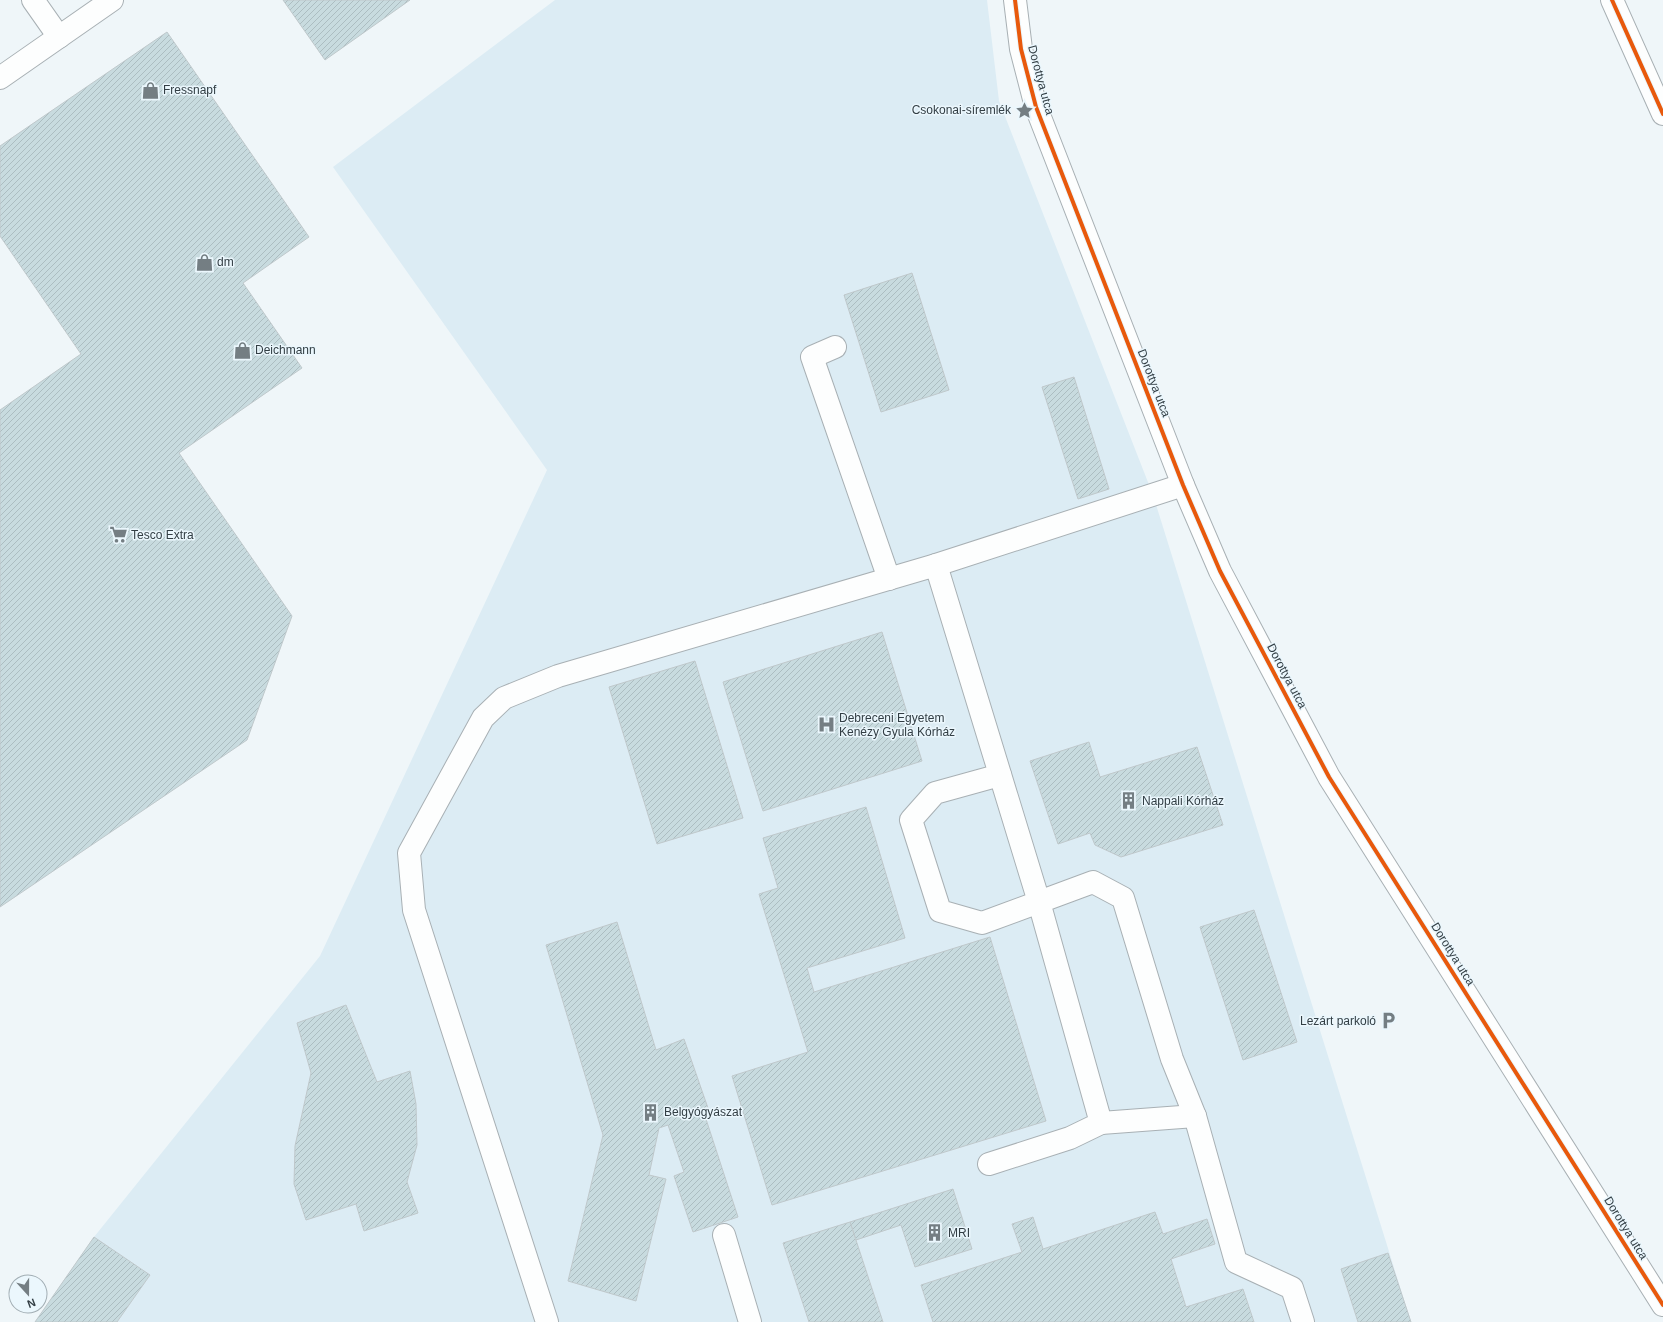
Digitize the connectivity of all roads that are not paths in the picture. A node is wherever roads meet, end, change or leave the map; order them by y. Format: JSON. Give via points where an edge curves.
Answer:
{"nodes":[{"id":1,"x":33,"y":0,"type":"edge"},
{"id":2,"x":112,"y":0,"type":"edge"},
{"id":3,"x":1014,"y":0,"type":"edge"},
{"id":4,"x":1612,"y":0,"type":"edge"},
{"id":5,"x":59,"y":37,"type":"junction"},
{"id":6,"x":0,"y":78,"type":"edge"},
{"id":7,"x":1663,"y":114,"type":"edge"},
{"id":8,"x":834,"y":347,"type":"dead end"},
{"id":9,"x":1184,"y":485,"type":"junction"},
{"id":10,"x":936,"y":565,"type":"junction"},
{"id":11,"x":889,"y":579,"type":"junction"},
{"id":12,"x":1000,"y":775,"type":"junction"},
{"id":13,"x":1039,"y":902,"type":"junction"},
{"id":14,"x":1195,"y":1116,"type":"junction"},
{"id":15,"x":1101,"y":1123,"type":"junction"},
{"id":16,"x":989,"y":1164,"type":"dead end"},
{"id":17,"x":724,"y":1235,"type":"dead end"},
{"id":18,"x":1663,"y":1305,"type":"edge"},
{"id":19,"x":548,"y":1322,"type":"edge"},
{"id":20,"x":750,"y":1322,"type":"edge"},
{"id":21,"x":1303,"y":1322,"type":"edge"}],
"edges":[{"from":1,"to":5,"type":"street"},
{"from":2,"to":5,"type":"street"},
{"from":3,"to":9,"type":"street","name":"Dorottya utca","via":[[1021,49],[1036,107]]},
{"from":4,"to":7,"type":"street"},
{"from":5,"to":6,"type":"street"},
{"from":8,"to":11,"type":"street","via":[[812,357]]},
{"from":9,"to":10,"type":"street"},
{"from":9,"to":18,"type":"street","name":"Dorottya utca","via":[[1220,571],[1329,777]]},
{"from":10,"to":11,"type":"street"},
{"from":10,"to":12,"type":"street"},
{"from":11,"to":19,"type":"street","via":[[558,676],[504,698],[483,718],[409,853],[414,910]]},
{"from":12,"to":13,"type":"street"},
{"from":12,"to":13,"type":"street","via":[[935,793],[911,820],[940,910],[982,923]]},
{"from":13,"to":14,"type":"street","via":[[1093,882],[1123,898],[1172,1059]]},
{"from":13,"to":15,"type":"street"},
{"from":14,"to":15,"type":"street"},
{"from":14,"to":21,"type":"street","via":[[1236,1262],[1292,1288]]},
{"from":15,"to":16,"type":"street","via":[[1070,1138]]},
{"from":17,"to":20,"type":"street"}]}
